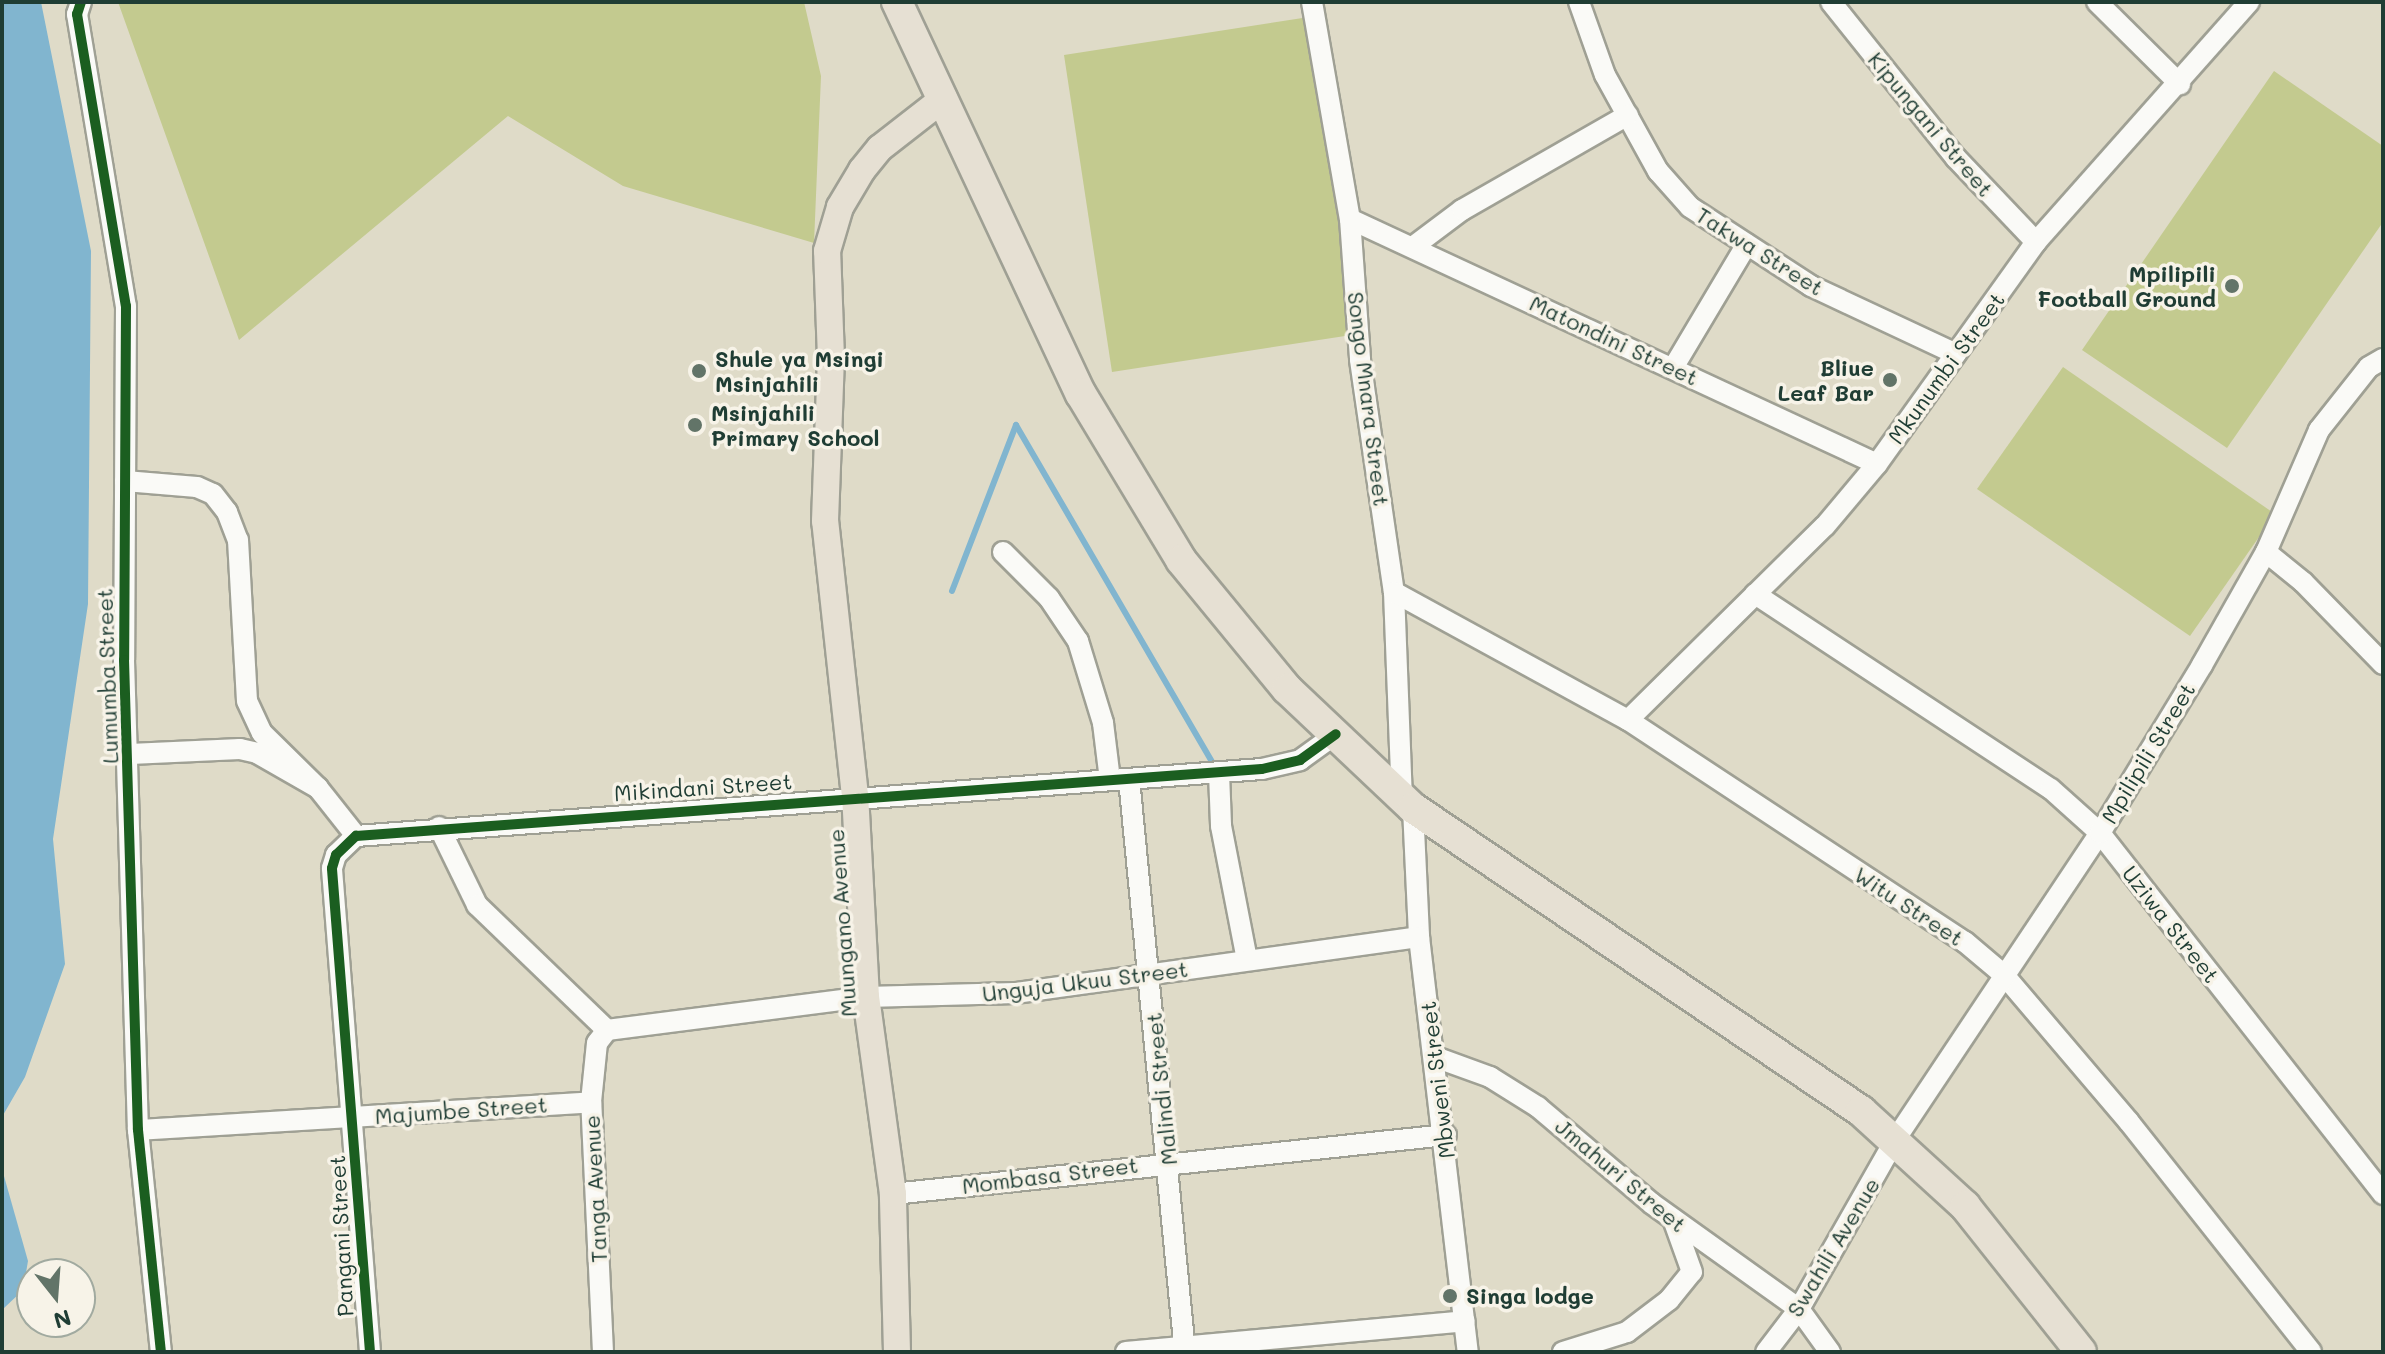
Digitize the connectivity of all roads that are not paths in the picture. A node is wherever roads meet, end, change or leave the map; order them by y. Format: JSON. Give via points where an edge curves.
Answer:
{"nodes":[{"id":1,"x":81,"y":2,"type":"edge"},
{"id":2,"x":897,"y":2,"type":"edge"},
{"id":3,"x":1312,"y":2,"type":"edge"},
{"id":4,"x":1579,"y":2,"type":"edge"},
{"id":5,"x":1831,"y":2,"type":"edge"},
{"id":6,"x":2097,"y":2,"type":"edge"},
{"id":7,"x":2249,"y":2,"type":"edge"},
{"id":8,"x":2180,"y":84,"type":"junction"},
{"id":9,"x":944,"y":98,"type":"junction"},
{"id":10,"x":1628,"y":115,"type":"junction"},
{"id":11,"x":1350,"y":219,"type":"junction"},
{"id":12,"x":2036,"y":242,"type":"junction"},
{"id":13,"x":1747,"y":244,"type":"junction"},
{"id":14,"x":1414,"y":246,"type":"junction"},
{"id":15,"x":1956,"y":354,"type":"junction"},
{"id":16,"x":2383,"y":359,"type":"edge"},
{"id":17,"x":1673,"y":368,"type":"junction"},
{"id":18,"x":1877,"y":464,"type":"junction"},
{"id":19,"x":125,"y":481,"type":"junction"},
{"id":20,"x":1003,"y":552,"type":"dead end"},
{"id":21,"x":2266,"y":552,"type":"junction"},
{"id":22,"x":1394,"y":592,"type":"junction"},
{"id":23,"x":1755,"y":594,"type":"junction"},
{"id":24,"x":2383,"y":664,"type":"edge"},
{"id":25,"x":1628,"y":720,"type":"junction"},
{"id":26,"x":1336,"y":734,"type":"junction"},
{"id":27,"x":130,"y":754,"type":"junction"},
{"id":28,"x":1219,"y":773,"type":"junction"},
{"id":29,"x":1119,"y":780,"type":"junction"},
{"id":30,"x":318,"y":788,"type":"junction"},
{"id":31,"x":855,"y":796,"type":"junction"},
{"id":32,"x":1408,"y":803,"type":"junction"},
{"id":33,"x":439,"y":827,"type":"junction"},
{"id":34,"x":2100,"y":833,"type":"junction"},
{"id":35,"x":356,"y":836,"type":"junction"},
{"id":36,"x":1419,"y":937,"type":"junction"},
{"id":37,"x":1247,"y":960,"type":"junction"},
{"id":38,"x":1148,"y":973,"type":"junction"},
{"id":39,"x":2004,"y":975,"type":"junction"},
{"id":40,"x":866,"y":997,"type":"junction"},
{"id":41,"x":607,"y":1030,"type":"junction"},
{"id":42,"x":1435,"y":1057,"type":"junction"},
{"id":43,"x":591,"y":1102,"type":"junction"},
{"id":44,"x":355,"y":1117,"type":"junction"},
{"id":45,"x":138,"y":1130,"type":"junction"},
{"id":46,"x":1446,"y":1135,"type":"junction"},
{"id":47,"x":1895,"y":1140,"type":"junction"},
{"id":48,"x":1168,"y":1161,"type":"junction"},
{"id":49,"x":893,"y":1194,"type":"junction"},
{"id":50,"x":2383,"y":1194,"type":"edge"},
{"id":51,"x":1673,"y":1219,"type":"junction"},
{"id":52,"x":1799,"y":1309,"type":"junction"},
{"id":53,"x":1465,"y":1321,"type":"junction"},
{"id":54,"x":1185,"y":1350,"type":"edge"},
{"id":55,"x":161,"y":1352,"type":"edge"},
{"id":56,"x":370,"y":1352,"type":"edge"},
{"id":57,"x":603,"y":1352,"type":"edge"},
{"id":58,"x":897,"y":1352,"type":"edge"},
{"id":59,"x":1126,"y":1352,"type":"edge"},
{"id":60,"x":1468,"y":1352,"type":"edge"},
{"id":61,"x":1563,"y":1352,"type":"edge"},
{"id":62,"x":1766,"y":1352,"type":"edge"},
{"id":63,"x":1830,"y":1352,"type":"edge"},
{"id":64,"x":2081,"y":1352,"type":"edge"},
{"id":65,"x":2311,"y":1352,"type":"edge"}],
"edges":[{"from":1,"to":19,"type":"street","name":"Lumumba Street","via":[[77,14],[126,306]]},
{"from":2,"to":9,"type":"highway"},
{"from":3,"to":11,"type":"street","name":"Songo Mnara Street"},
{"from":4,"to":10,"type":"street","name":"Takwa Street","via":[[1590,46]]},
{"from":5,"to":12,"type":"street","name":"Kipungani Street","via":[[1956,158]]},
{"from":6,"to":8,"type":"street"},
{"from":7,"to":8,"type":"street","name":"Mkunumbi Street"},
{"from":8,"to":12,"type":"street","name":"Mkunumbi Street"},
{"from":9,"to":26,"type":"highway","via":[[1081,394],[1134,487],[1223,615],[1287,689]]},
{"from":9,"to":31,"type":"main road","name":"Muungano Avenue","via":[[880,148],[840,207],[827,251],[831,358],[825,521]]},
{"from":10,"to":13,"type":"street","name":"Takwa Street","via":[[1658,171],[1690,207]]},
{"from":10,"to":14,"type":"street","via":[[1462,210]]},
{"from":11,"to":14,"type":"street","name":"Matondini Street"},
{"from":11,"to":22,"type":"street","name":"Songo Mnara Street","via":[[1360,360]]},
{"from":12,"to":15,"type":"street","name":"Mkunumbi Street"},
{"from":13,"to":15,"type":"street","name":"Takwa Street","via":[[1811,286]]},
{"from":13,"to":17,"type":"street"},
{"from":14,"to":17,"type":"street","name":"Matondini Street"},
{"from":15,"to":18,"type":"street","name":"Mkunumbi Street"},
{"from":16,"to":21,"type":"street","name":"Mpilipili Street","via":[[2369,367],[2319,430]]},
{"from":17,"to":18,"type":"street","name":"Matondini Street"},
{"from":18,"to":23,"type":"street","name":"Mkunumbi Street"},
{"from":19,"to":27,"type":"street","name":"Lumumba Street"},
{"from":19,"to":30,"type":"street","via":[[197,487],[213,494],[227,512],[238,540],[247,701],[262,733]]},
{"from":20,"to":29,"type":"street","name":"Malindi Street","via":[[1049,598],[1078,641]]},
{"from":21,"to":24,"type":"street"},
{"from":21,"to":34,"type":"street","name":"Mpilipili Street"},
{"from":22,"to":25,"type":"street","name":"Witu Street"},
{"from":22,"to":32,"type":"street","name":"Songo Mnara Street"},
{"from":23,"to":25,"type":"street","name":"Mkunumbi Street"},
{"from":23,"to":34,"type":"street","name":"Uziwa Street","via":[[2051,789]]},
{"from":25,"to":39,"type":"street","name":"Witu Street","via":[[1965,942]]},
{"from":26,"to":28,"type":"street","name":"Mikindani Street","via":[[1300,760]]},
{"from":26,"to":32,"type":"highway"},
{"from":27,"to":30,"type":"street","via":[[240,749]]},
{"from":27,"to":45,"type":"street","name":"Lumumba Street"},
{"from":28,"to":29,"type":"street","name":"Mikindani Street"},
{"from":28,"to":37,"type":"street","via":[[1221,826]]},
{"from":29,"to":31,"type":"street","name":"Mikindani Street"},
{"from":29,"to":38,"type":"street","name":"Malindi Street"},
{"from":30,"to":35,"type":"street"},
{"from":31,"to":33,"type":"street","name":"Mikindani Street"},
{"from":31,"to":40,"type":"main road","name":"Muungano Avenue"},
{"from":32,"to":36,"type":"street","name":"Mbweni Street"},
{"from":32,"to":47,"type":"highway","via":[[1805,1072]]},
{"from":33,"to":35,"type":"street","name":"Mikindani Street"},
{"from":33,"to":41,"type":"street","via":[[477,905]]},
{"from":34,"to":39,"type":"street","name":"Mpilipili Street"},
{"from":34,"to":50,"type":"street","name":"Uziwa Street"},
{"from":35,"to":44,"type":"street","via":[[336,855],[332,868]]},
{"from":36,"to":37,"type":"street","name":"Unguja Ukuu Street"},
{"from":36,"to":42,"type":"street","name":"Mbweni Street"},
{"from":37,"to":38,"type":"street","name":"Unguja Ukuu Street"},
{"from":38,"to":40,"type":"street","name":"Unguja Ukuu Street","via":[[1016,993]]},
{"from":38,"to":48,"type":"street","name":"Malindi Street"},
{"from":39,"to":47,"type":"street","name":"Mpilipili Street"},
{"from":39,"to":65,"type":"street","name":"Witu Street"},
{"from":40,"to":41,"type":"street","name":"Unguja Ukuu Street"},
{"from":40,"to":49,"type":"main road","name":"Muungano Avenue"},
{"from":41,"to":43,"type":"street","name":"Tanga Avenue","via":[[597,1043]]},
{"from":42,"to":46,"type":"street","name":"Mbweni Street"},
{"from":42,"to":51,"type":"street","name":"Jmahuri Street","via":[[1507,1085]]},
{"from":43,"to":44,"type":"street","name":"Majumbe Street"},
{"from":43,"to":57,"type":"street","name":"Tanga Avenue"},
{"from":44,"to":45,"type":"street","name":"Majumbe Street"},
{"from":44,"to":56,"type":"street","name":"Pangani Street","via":[[359,1253]]},
{"from":45,"to":55,"type":"street","name":"Lumumba Street"},
{"from":46,"to":48,"type":"street","name":"Mombasa Street"},
{"from":46,"to":53,"type":"street","name":"Mbweni Street"},
{"from":47,"to":52,"type":"street","name":"Swahili Avenue"},
{"from":47,"to":64,"type":"highway","via":[[1965,1206]]},
{"from":48,"to":49,"type":"street","name":"Mombasa Street"},
{"from":48,"to":54,"type":"street","name":"Malindi Street"},
{"from":49,"to":58,"type":"main road","name":"Muungano Avenue"},
{"from":51,"to":52,"type":"street","name":"Jmahuri Street"},
{"from":51,"to":61,"type":"street","via":[[1692,1272],[1669,1300],[1627,1332]]},
{"from":52,"to":62,"type":"street","name":"Swahili Avenue"},
{"from":52,"to":63,"type":"street","name":"Jmahuri Street"},
{"from":53,"to":54,"type":"street"},
{"from":53,"to":60,"type":"street","name":"Mbweni Street"},
{"from":54,"to":59,"type":"street"}]}
